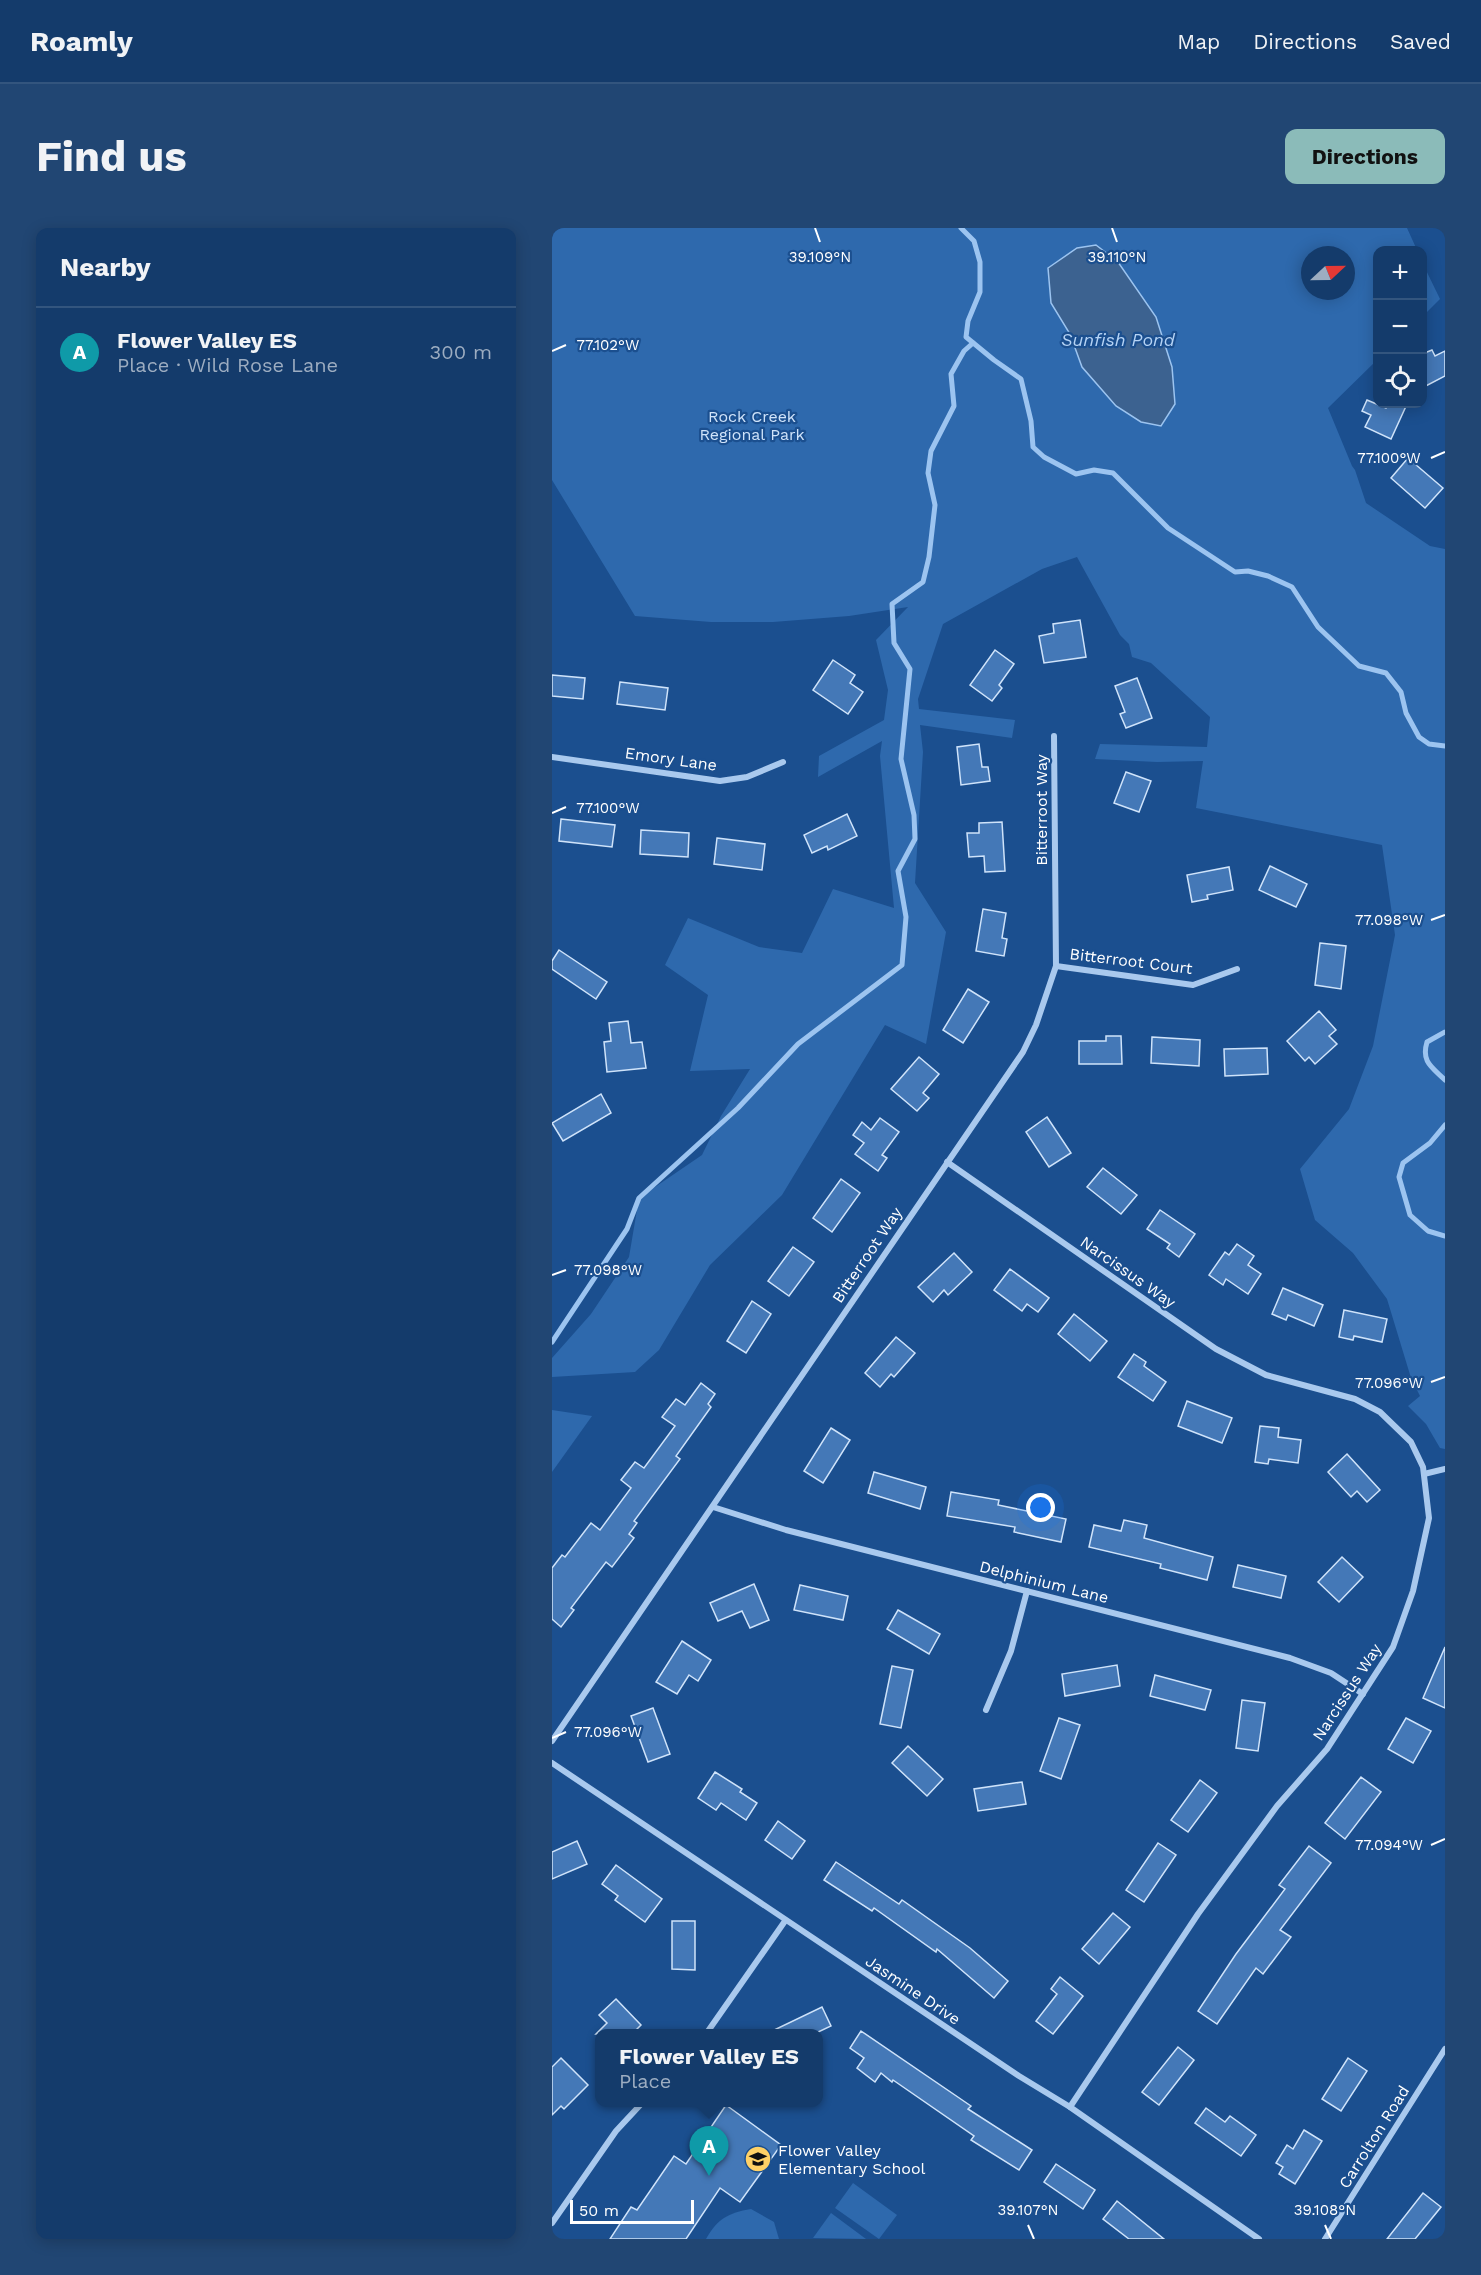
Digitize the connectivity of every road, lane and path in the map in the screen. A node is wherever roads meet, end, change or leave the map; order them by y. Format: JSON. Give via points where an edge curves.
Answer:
{"nodes":[{"id":1,"x":1054,"y":736,"type":"dead end"},
{"id":2,"x":552,"y":757,"type":"edge"},
{"id":3,"x":783,"y":762,"type":"dead end"},
{"id":4,"x":1056,"y":966,"type":"junction"},
{"id":5,"x":1238,"y":969,"type":"dead end"},
{"id":6,"x":947,"y":1162,"type":"junction"},
{"id":7,"x":1445,"y":1469,"type":"edge"},
{"id":8,"x":1424,"y":1474,"type":"junction"},
{"id":9,"x":713,"y":1507,"type":"junction"},
{"id":10,"x":1027,"y":1591,"type":"junction"},
{"id":11,"x":1363,"y":1694,"type":"junction"},
{"id":12,"x":986,"y":1710,"type":"dead end"},
{"id":13,"x":552,"y":1741,"type":"edge"},
{"id":14,"x":552,"y":1763,"type":"edge"},
{"id":15,"x":785,"y":1920,"type":"junction"},
{"id":16,"x":709,"y":2029,"type":"edge"},
{"id":17,"x":1445,"y":2049,"type":"edge"},
{"id":18,"x":639,"y":2107,"type":"edge"},
{"id":19,"x":1070,"y":2107,"type":"junction"},
{"id":20,"x":552,"y":2223,"type":"edge"},
{"id":21,"x":1258,"y":2239,"type":"edge"},
{"id":22,"x":1325,"y":2239,"type":"edge"}],
"edges":[{"from":1,"to":4,"type":"street","name":"Bitterroot Way"},
{"from":2,"to":3,"type":"street","name":"Emory Lane","via":[[720,781],[747,777]]},
{"from":4,"to":5,"type":"street","name":"Bitterroot Court","via":[[1193,985]]},
{"from":4,"to":6,"type":"street","name":"Bitterroot Way","via":[[1023,1052]]},
{"from":6,"to":8,"type":"street","name":"Narcissus Way","via":[[1216,1349],[1266,1375],[1355,1399],[1380,1412],[1411,1442]]},
{"from":6,"to":9,"type":"street","name":"Bitterroot Way"},
{"from":7,"to":8,"type":"street"},
{"from":8,"to":11,"type":"street","name":"Narcissus Way","via":[[1429,1518],[1413,1591],[1393,1647]]},
{"from":9,"to":10,"type":"street","name":"Delphinium Lane","via":[[786,1530]]},
{"from":9,"to":13,"type":"street","name":"Bitterroot Way"},
{"from":10,"to":11,"type":"street","name":"Delphinium Lane","via":[[1290,1658],[1331,1673]]},
{"from":10,"to":12,"type":"street","via":[[1011,1651]]},
{"from":11,"to":19,"type":"street","name":"Narcissus Way","via":[[1327,1749],[1277,1806],[1198,1914]]},
{"from":14,"to":15,"type":"street","name":"Jasmine Drive"},
{"from":15,"to":16,"type":"street"},
{"from":15,"to":19,"type":"street","name":"Jasmine Drive"},
{"from":17,"to":22,"type":"street","name":"Carrolton Road"},
{"from":18,"to":20,"type":"street","via":[[616,2132]]},
{"from":19,"to":21,"type":"street","name":"Jasmine Drive"}]}
